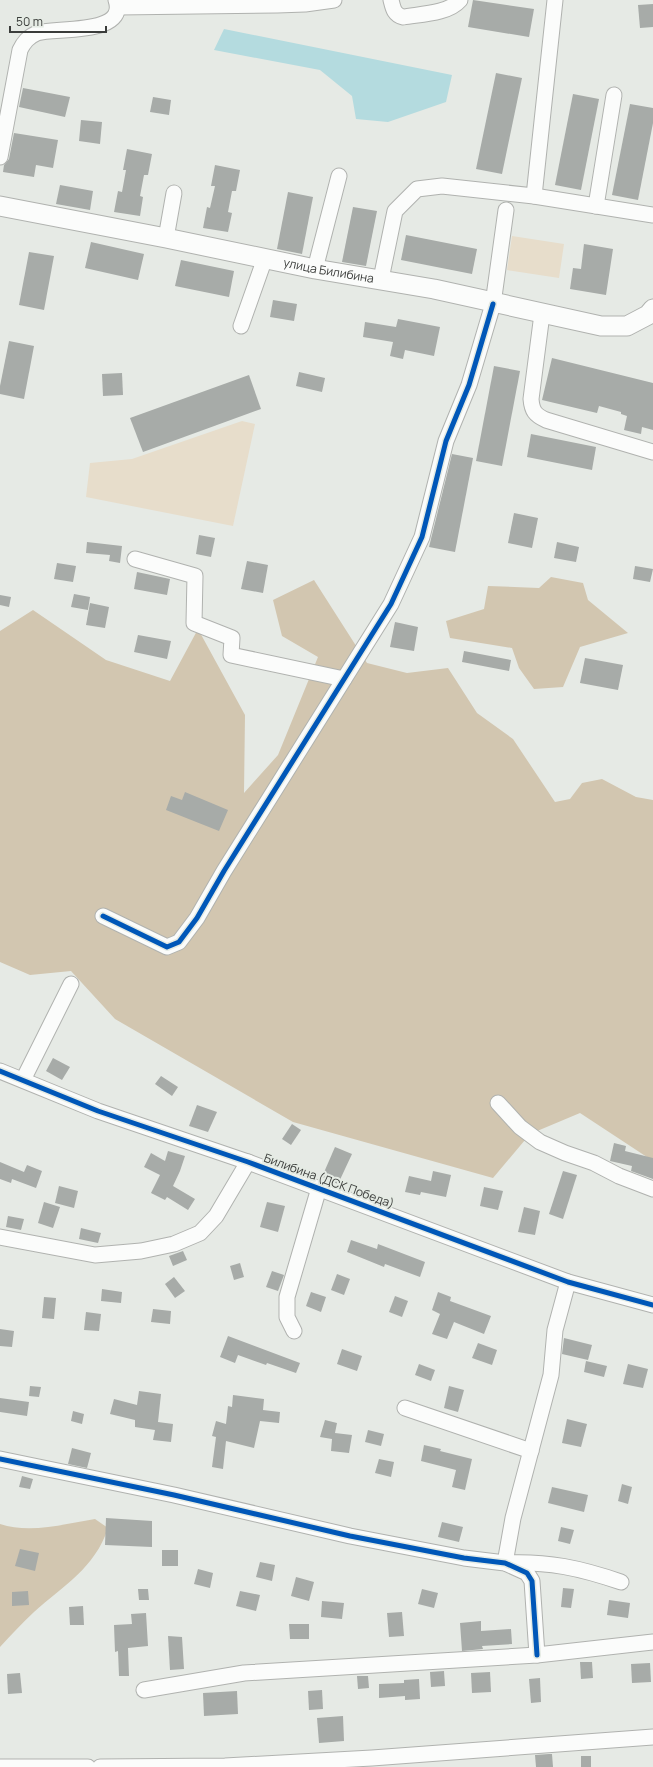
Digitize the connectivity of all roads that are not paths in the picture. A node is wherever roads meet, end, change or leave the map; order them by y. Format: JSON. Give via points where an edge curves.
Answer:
{"nodes":[{"id":1,"x":334,"y":0,"type":"edge"},
{"id":2,"x":391,"y":0,"type":"edge"},
{"id":3,"x":460,"y":0,"type":"edge"},
{"id":4,"x":555,"y":0,"type":"edge"},
{"id":5,"x":117,"y":2,"type":"edge"},
{"id":6,"x":614,"y":95,"type":"dead end"},
{"id":7,"x":0,"y":157,"type":"edge"},
{"id":8,"x":338,"y":176,"type":"dead end"},
{"id":9,"x":174,"y":193,"type":"dead end"},
{"id":10,"x":534,"y":196,"type":"junction"},
{"id":11,"x":0,"y":206,"type":"edge"},
{"id":12,"x":596,"y":206,"type":"junction"},
{"id":13,"x":506,"y":210,"type":"dead end"},
{"id":14,"x":653,"y":215,"type":"edge"},
{"id":15,"x":166,"y":238,"type":"junction"},
{"id":16,"x":265,"y":258,"type":"junction"},
{"id":17,"x":316,"y":269,"type":"junction"},
{"id":18,"x":381,"y":279,"type":"junction"},
{"id":19,"x":493,"y":304,"type":"junction"},
{"id":20,"x":653,"y":309,"type":"edge"},
{"id":21,"x":542,"y":314,"type":"junction"},
{"id":22,"x":241,"y":326,"type":"dead end"},
{"id":23,"x":653,"y":452,"type":"edge"},
{"id":24,"x":135,"y":559,"type":"dead end"},
{"id":25,"x":344,"y":680,"type":"junction"},
{"id":26,"x":103,"y":916,"type":"dead end"},
{"id":27,"x":71,"y":984,"type":"dead end"},
{"id":28,"x":0,"y":1071,"type":"edge"},
{"id":29,"x":23,"y":1080,"type":"junction"},
{"id":30,"x":498,"y":1103,"type":"dead end"},
{"id":31,"x":248,"y":1162,"type":"junction"},
{"id":32,"x":319,"y":1188,"type":"junction"},
{"id":33,"x":653,"y":1189,"type":"edge"},
{"id":34,"x":0,"y":1237,"type":"edge"},
{"id":35,"x":568,"y":1282,"type":"junction"},
{"id":36,"x":653,"y":1305,"type":"edge"},
{"id":37,"x":294,"y":1331,"type":"dead end"},
{"id":38,"x":405,"y":1408,"type":"dead end"},
{"id":39,"x":531,"y":1450,"type":"junction"},
{"id":40,"x":0,"y":1459,"type":"edge"},
{"id":41,"x":505,"y":1563,"type":"junction"},
{"id":42,"x":621,"y":1582,"type":"dead end"},
{"id":43,"x":653,"y":1642,"type":"edge"},
{"id":44,"x":537,"y":1655,"type":"junction"},
{"id":45,"x":144,"y":1690,"type":"dead end"},
{"id":46,"x":653,"y":1737,"type":"edge"},
{"id":47,"x":0,"y":1766,"type":"edge"},
{"id":48,"x":88,"y":1767,"type":"edge"},
{"id":49,"x":100,"y":1767,"type":"edge"}],
"edges":[{"from":1,"to":5,"type":"street","via":[[277,5]]},
{"from":2,"to":3,"type":"street","via":[[394,11],[403,17],[445,10],[455,6]]},
{"from":4,"to":10,"type":"street"},
{"from":5,"to":7,"type":"street","via":[[115,15],[104,24],[38,33],[26,40],[20,50]]},
{"from":6,"to":12,"type":"street"},
{"from":8,"to":17,"type":"street"},
{"from":9,"to":15,"type":"street"},
{"from":10,"to":12,"type":"street"},
{"from":10,"to":18,"type":"street","via":[[442,186],[417,189],[395,211]]},
{"from":11,"to":15,"type":"main road","name":"улица Билибина"},
{"from":12,"to":14,"type":"street"},
{"from":13,"to":19,"type":"street"},
{"from":15,"to":16,"type":"main road","name":"улица Билибина"},
{"from":16,"to":17,"type":"main road","name":"улица Билибина"},
{"from":16,"to":22,"type":"street"},
{"from":17,"to":18,"type":"main road","name":"улица Билибина"},
{"from":18,"to":19,"type":"main road","name":"улица Билибина"},
{"from":19,"to":21,"type":"main road","name":"улица Билибина"},
{"from":19,"to":25,"type":"street","via":[[468,385],[446,441],[422,537],[391,604]]},
{"from":20,"to":21,"type":"main road","name":"улица Билибина","via":[[648,315],[627,326],[601,326]]},
{"from":21,"to":23,"type":"street","via":[[531,399],[536,415]]},
{"from":24,"to":25,"type":"street","via":[[195,576],[194,623],[232,638],[231,655]]},
{"from":25,"to":26,"type":"street","via":[[197,918],[179,942],[167,947]]},
{"from":27,"to":29,"type":"street"},
{"from":28,"to":29,"type":"street","name":"Билибина (ДСК Победа)"},
{"from":29,"to":31,"type":"street","name":"Билибина (ДСК Победа)","via":[[98,1111]]},
{"from":30,"to":33,"type":"street","via":[[540,1142]]},
{"from":31,"to":32,"type":"street","name":"Билибина (ДСК Победа)"},
{"from":31,"to":34,"type":"street","via":[[216,1216],[200,1233],[174,1244],[141,1251],[95,1255]]},
{"from":32,"to":35,"type":"street","name":"Билибина (ДСК Победа)"},
{"from":32,"to":37,"type":"street","via":[[287,1297],[287,1317]]},
{"from":35,"to":36,"type":"street","name":"Билибина (ДСК Победа)"},
{"from":35,"to":39,"type":"street","via":[[555,1330],[551,1375]]},
{"from":38,"to":39,"type":"street"},
{"from":39,"to":41,"type":"street","via":[[513,1518]]},
{"from":40,"to":41,"type":"street","via":[[174,1495],[350,1536],[464,1558]]},
{"from":41,"to":42,"type":"street","via":[[532,1562],[558,1565],[592,1572]]},
{"from":41,"to":44,"type":"street","via":[[527,1573],[532,1581]]},
{"from":43,"to":44,"type":"street"},
{"from":44,"to":45,"type":"street","via":[[244,1673]]},
{"from":46,"to":49,"type":"street","via":[[364,1759],[225,1766]]},
{"from":47,"to":48,"type":"street"}]}
